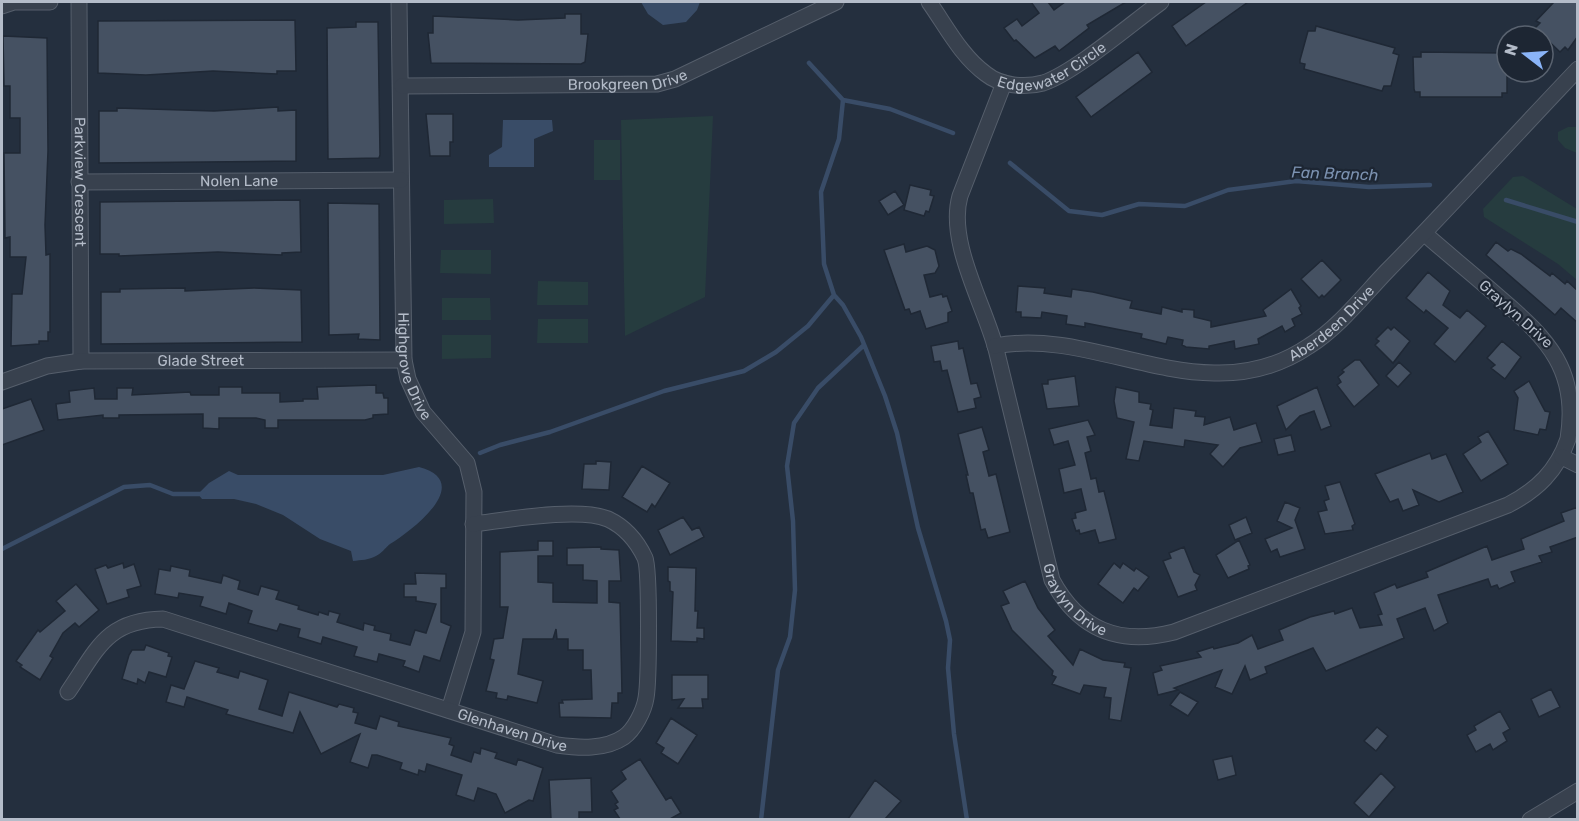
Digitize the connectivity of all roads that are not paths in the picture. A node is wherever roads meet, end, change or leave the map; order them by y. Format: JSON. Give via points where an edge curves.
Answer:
{"nodes":[{"id":1,"x":50,"y":2,"type":"edge"},
{"id":2,"x":79,"y":2,"type":"edge"},
{"id":3,"x":399,"y":2,"type":"edge"},
{"id":4,"x":836,"y":2,"type":"edge"},
{"id":5,"x":929,"y":2,"type":"edge"},
{"id":6,"x":1161,"y":2,"type":"edge"},
{"id":7,"x":2,"y":6,"type":"edge"},
{"id":8,"x":1578,"y":69,"type":"edge"},
{"id":9,"x":1004,"y":83,"type":"junction"},
{"id":10,"x":402,"y":86,"type":"junction"},
{"id":11,"x":401,"y":180,"type":"junction"},
{"id":12,"x":79,"y":182,"type":"junction"},
{"id":13,"x":1425,"y":234,"type":"junction"},
{"id":14,"x":995,"y":346,"type":"junction"},
{"id":15,"x":404,"y":360,"type":"junction"},
{"id":16,"x":81,"y":361,"type":"junction"},
{"id":17,"x":2,"y":381,"type":"edge"},
{"id":18,"x":1576,"y":413,"type":"edge"},
{"id":19,"x":1562,"y":457,"type":"junction"},
{"id":20,"x":1578,"y":465,"type":"edge"},
{"id":21,"x":473,"y":524,"type":"junction"},
{"id":22,"x":68,"y":692,"type":"dead end"},
{"id":23,"x":449,"y":710,"type":"junction"},
{"id":24,"x":1578,"y":791,"type":"edge"},
{"id":25,"x":1530,"y":819,"type":"edge"}],
"edges":[{"from":1,"to":7,"type":"street"},
{"from":2,"to":12,"type":"street","name":"Parkview Crescent"},
{"from":3,"to":10,"type":"street","name":"Highgrove Drive"},
{"from":4,"to":10,"type":"street","name":"Brookgreen Drive","via":[[657,84]]},
{"from":5,"to":9,"type":"street","name":"Edgewater Circle","via":[[970,60],[987,76]]},
{"from":6,"to":9,"type":"street","name":"Edgewater Circle","via":[[1054,78],[1033,85]]},
{"from":8,"to":13,"type":"street","name":"Aberdeen Drive"},
{"from":9,"to":14,"type":"street","name":"Graylyn Drive","via":[[957,209],[962,248]]},
{"from":10,"to":11,"type":"street","name":"Highgrove Drive"},
{"from":11,"to":12,"type":"street","name":"Nolen Lane"},
{"from":11,"to":15,"type":"street","name":"Highgrove Drive"},
{"from":12,"to":16,"type":"street","name":"Parkview Crescent"},
{"from":13,"to":14,"type":"street","name":"Aberdeen Drive","via":[[1325,334],[1293,356],[1264,367],[1212,373],[1034,342]]},
{"from":13,"to":18,"type":"street","name":"Graylyn Drive","via":[[1548,339],[1566,366]]},
{"from":14,"to":19,"type":"street","name":"Graylyn Drive","via":[[1052,580],[1074,612],[1112,634],[1145,638],[1174,632],[1508,505],[1538,486]]},
{"from":15,"to":16,"type":"street","name":"Glade Street"},
{"from":15,"to":21,"type":"street","name":"Highgrove Drive","via":[[408,380],[423,412],[467,463],[474,492]]},
{"from":16,"to":17,"type":"street","name":"Glade Street","via":[[47,366]]},
{"from":18,"to":19,"type":"street","name":"Graylyn Drive"},
{"from":19,"to":20,"type":"street"},
{"from":21,"to":23,"type":"street","name":"Highgrove Drive","via":[[473,632]]},
{"from":21,"to":23,"type":"street","name":"Glenhaven Drive","via":[[593,514],[622,526],[646,560],[646,699],[638,720],[624,737],[583,748],[557,745]]},
{"from":22,"to":23,"type":"street","name":"Glenhaven Drive","via":[[104,640],[138,619],[163,619]]},
{"from":24,"to":25,"type":"street"}]}
